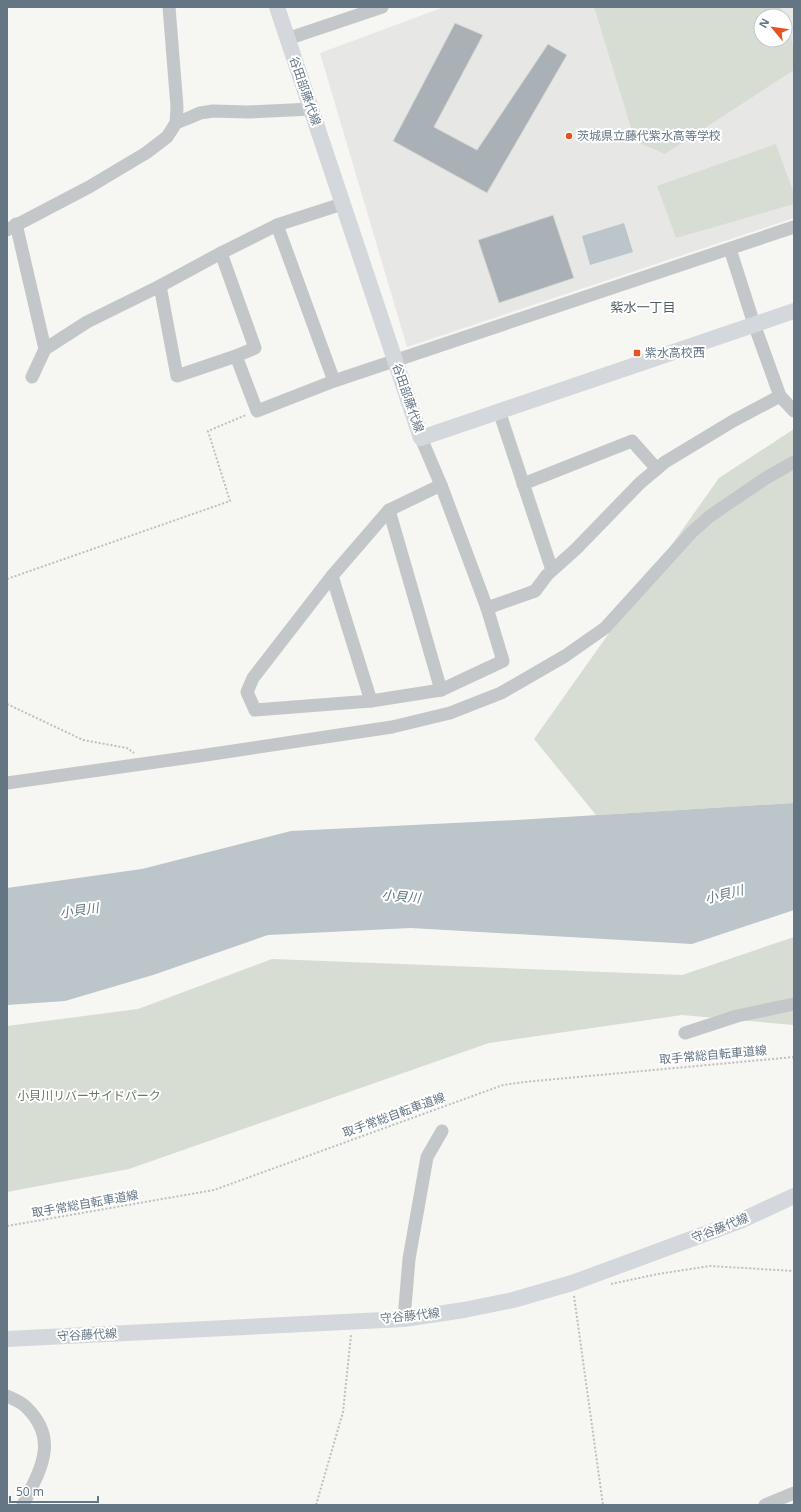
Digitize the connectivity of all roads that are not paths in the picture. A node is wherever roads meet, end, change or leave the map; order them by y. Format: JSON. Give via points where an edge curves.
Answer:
{"nodes":[{"id":1,"x":169,"y":7,"type":"edge"},
{"id":2,"x":277,"y":7,"type":"edge"},
{"id":3,"x":382,"y":7,"type":"edge"},
{"id":4,"x":288,"y":39,"type":"junction"},
{"id":5,"x":312,"y":109,"type":"junction"},
{"id":6,"x":176,"y":124,"type":"junction"},
{"id":7,"x":342,"y":204,"type":"junction"},
{"id":8,"x":277,"y":225,"type":"junction"},
{"id":9,"x":12,"y":227,"type":"edge"},
{"id":10,"x":794,"y":227,"type":"edge"},
{"id":11,"x":730,"y":249,"type":"junction"},
{"id":12,"x":221,"y":253,"type":"junction"},
{"id":13,"x":160,"y":286,"type":"junction"},
{"id":14,"x":794,"y":311,"type":"edge"},
{"id":15,"x":754,"y":324,"type":"junction"},
{"id":16,"x":45,"y":349,"type":"junction"},
{"id":17,"x":236,"y":356,"type":"junction"},
{"id":18,"x":395,"y":360,"type":"junction"},
{"id":19,"x":32,"y":377,"type":"dead end"},
{"id":20,"x":334,"y":381,"type":"junction"},
{"id":21,"x":780,"y":396,"type":"junction"},
{"id":22,"x":498,"y":411,"type":"junction"},
{"id":23,"x":794,"y":411,"type":"edge"},
{"id":24,"x":421,"y":438,"type":"junction"},
{"id":25,"x":794,"y":462,"type":"edge"},
{"id":26,"x":657,"y":469,"type":"junction"},
{"id":27,"x":523,"y":484,"type":"junction"},
{"id":28,"x":441,"y":485,"type":"junction"},
{"id":29,"x":389,"y":510,"type":"junction"},
{"id":30,"x":552,"y":570,"type":"junction"},
{"id":31,"x":332,"y":576,"type":"junction"},
{"id":32,"x":487,"y":608,"type":"junction"},
{"id":33,"x":441,"y":690,"type":"junction"},
{"id":34,"x":372,"y":701,"type":"junction"},
{"id":35,"x":7,"y":783,"type":"edge"},
{"id":36,"x":794,"y":1004,"type":"edge"},
{"id":37,"x":684,"y":1033,"type":"dead end"},
{"id":38,"x":442,"y":1131,"type":"dead end"},
{"id":39,"x":794,"y":1196,"type":"edge"},
{"id":40,"x":404,"y":1319,"type":"junction"},
{"id":41,"x":7,"y":1339,"type":"edge"},
{"id":42,"x":7,"y":1396,"type":"edge"},
{"id":43,"x":794,"y":1493,"type":"edge"},
{"id":44,"x":23,"y":1505,"type":"edge"},
{"id":45,"x":766,"y":1505,"type":"edge"}],
"edges":[{"from":1,"to":6,"type":"street","via":[[177,107]]},
{"from":2,"to":4,"type":"main road","name":"谷田部藤代線"},
{"from":3,"to":4,"type":"street"},
{"from":4,"to":5,"type":"main road","name":"谷田部藤代線"},
{"from":5,"to":6,"type":"street","via":[[214,111],[200,113]]},
{"from":5,"to":7,"type":"main road","name":"谷田部藤代線"},
{"from":6,"to":9,"type":"street","via":[[167,137],[146,153],[90,187]]},
{"from":7,"to":8,"type":"street"},
{"from":7,"to":18,"type":"main road","name":"谷田部藤代線"},
{"from":8,"to":12,"type":"street"},
{"from":8,"to":20,"type":"street"},
{"from":9,"to":16,"type":"street"},
{"from":10,"to":11,"type":"street"},
{"from":11,"to":15,"type":"street"},
{"from":11,"to":18,"type":"street"},
{"from":12,"to":13,"type":"street"},
{"from":12,"to":17,"type":"street","via":[[255,348]]},
{"from":13,"to":16,"type":"street","via":[[87,322]]},
{"from":13,"to":17,"type":"street","via":[[177,376]]},
{"from":14,"to":15,"type":"main road","name":"谷田部藤代線"},
{"from":15,"to":21,"type":"street"},
{"from":15,"to":22,"type":"main road","name":"谷田部藤代線"},
{"from":16,"to":19,"type":"street"},
{"from":17,"to":20,"type":"street","via":[[257,411]]},
{"from":18,"to":20,"type":"street"},
{"from":18,"to":24,"type":"main road","name":"谷田部藤代線"},
{"from":21,"to":23,"type":"street"},
{"from":21,"to":26,"type":"street","via":[[733,421]]},
{"from":22,"to":24,"type":"main road","name":"谷田部藤代線"},
{"from":22,"to":27,"type":"street"},
{"from":24,"to":28,"type":"street"},
{"from":25,"to":35,"type":"street","via":[[710,516],[692,532],[605,628],[565,656],[501,693],[450,713],[392,727]]},
{"from":26,"to":27,"type":"street","via":[[632,441]]},
{"from":26,"to":30,"type":"street"},
{"from":27,"to":30,"type":"street"},
{"from":28,"to":29,"type":"street"},
{"from":28,"to":32,"type":"street"},
{"from":29,"to":31,"type":"street"},
{"from":29,"to":33,"type":"street"},
{"from":30,"to":32,"type":"street","via":[[535,591]]},
{"from":31,"to":34,"type":"street"},
{"from":31,"to":34,"type":"street","via":[[253,678],[247,692],[255,710]]},
{"from":32,"to":33,"type":"street","via":[[503,661]]},
{"from":33,"to":34,"type":"street"},
{"from":36,"to":37,"type":"street","via":[[737,1016]]},
{"from":38,"to":40,"type":"street","via":[[427,1157],[409,1259]]},
{"from":39,"to":40,"type":"main road","name":"守谷藤代線","via":[[740,1221],[572,1284],[513,1300]]},
{"from":40,"to":41,"type":"main road","name":"守谷藤代線"},
{"from":42,"to":44,"type":"street","via":[[25,1406],[39,1423],[46,1446],[40,1470]]},
{"from":43,"to":45,"type":"street"}]}
